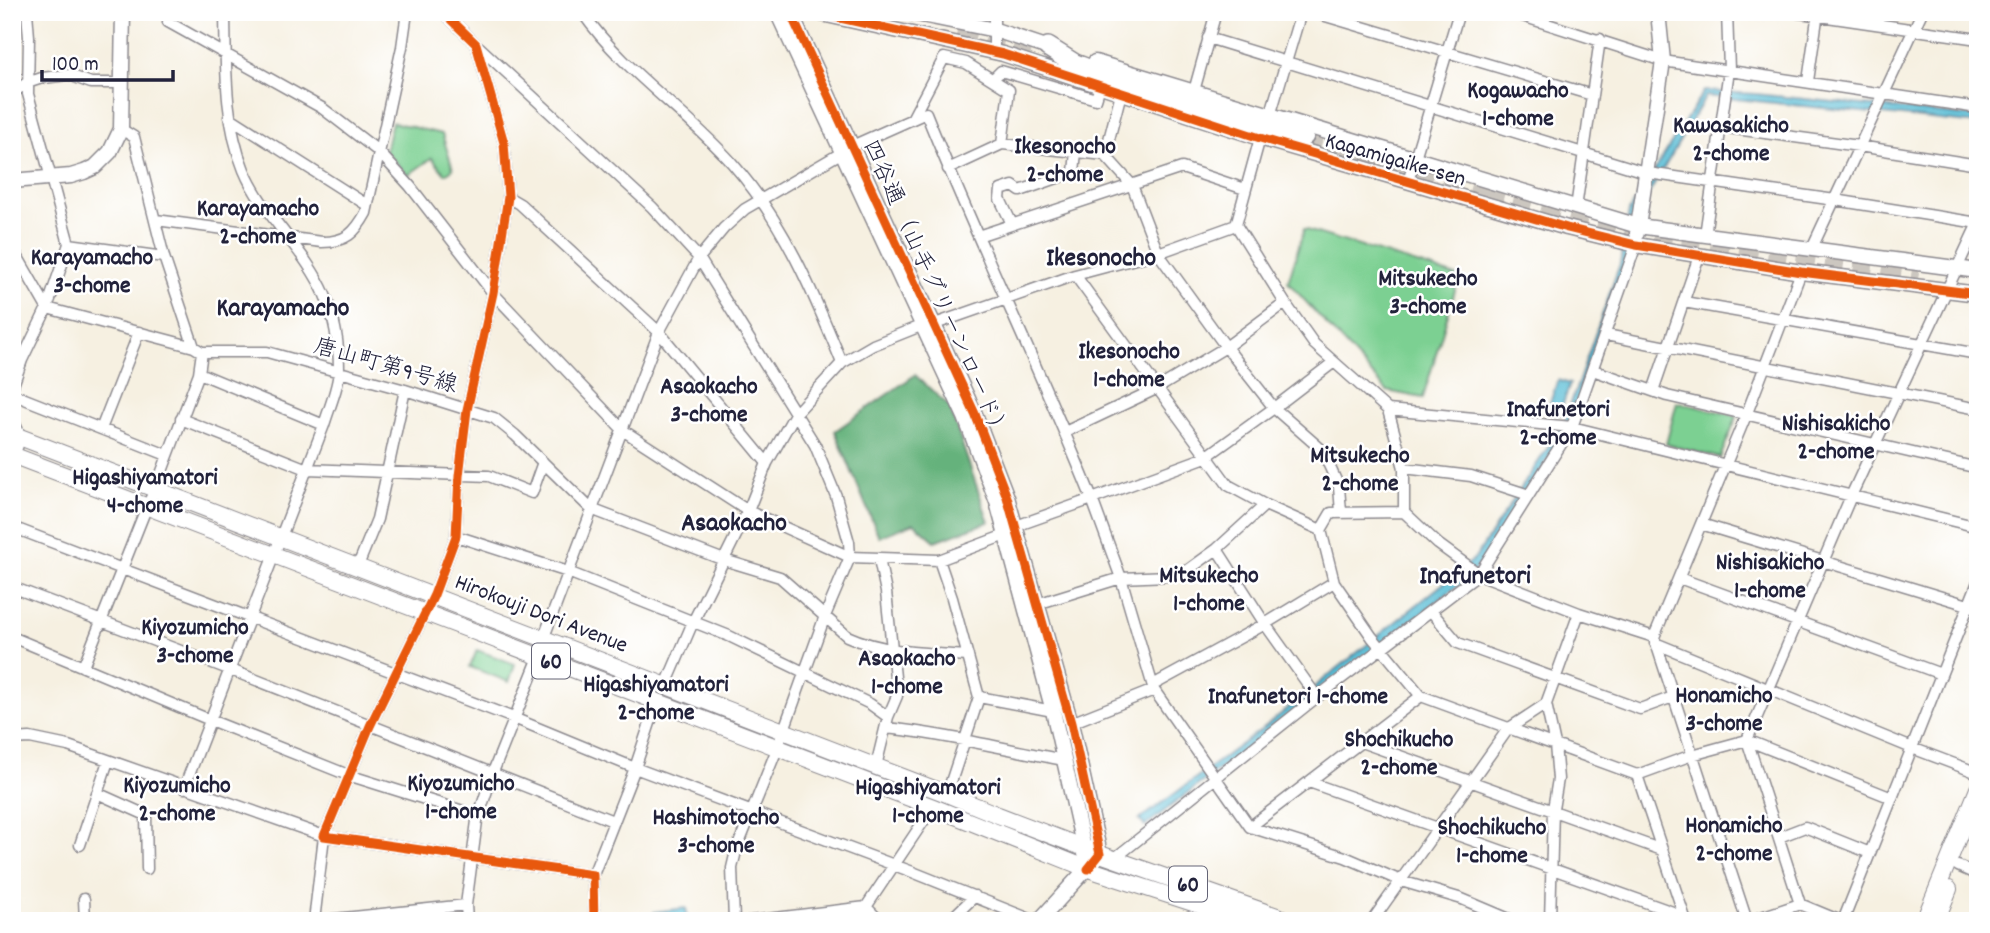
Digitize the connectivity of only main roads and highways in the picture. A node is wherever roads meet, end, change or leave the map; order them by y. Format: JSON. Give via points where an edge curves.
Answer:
{"nodes":[{"id":1,"x":1048,"y":47,"type":"tunnel mouth"},
{"id":2,"x":1304,"y":136,"type":"tunnel mouth"},
{"id":3,"x":16,"y":436,"type":"edge"},
{"id":4,"x":13,"y":457,"type":"edge"},
{"id":5,"x":1978,"y":789,"type":"edge"},
{"id":6,"x":1978,"y":819,"type":"edge"},
{"id":7,"x":1221,"y":916,"type":"edge"},
{"id":8,"x":1248,"y":921,"type":"edge"},
{"id":9,"x":1291,"y":921,"type":"edge"},
{"id":10,"x":1924,"y":921,"type":"edge"},
{"id":11,"x":1936,"y":921,"type":"edge"}],
"edges":[{"from":1,"to":2,"type":"highway","via":[[1099,73],[1192,97],[1251,124]]},
{"from":3,"to":9,"type":"main road","name":"Hirokouji Dori Avenue","number":"60","via":[[998,815]]},
{"from":4,"to":7,"type":"main road","name":"Hirokouji Dori Avenue","number":"60"},
{"from":5,"to":10,"type":"main road"},
{"from":6,"to":11,"type":"main road"},
{"from":7,"to":8,"type":"main road","name":"Hirokouji Dori Avenue","number":"60"}]}
